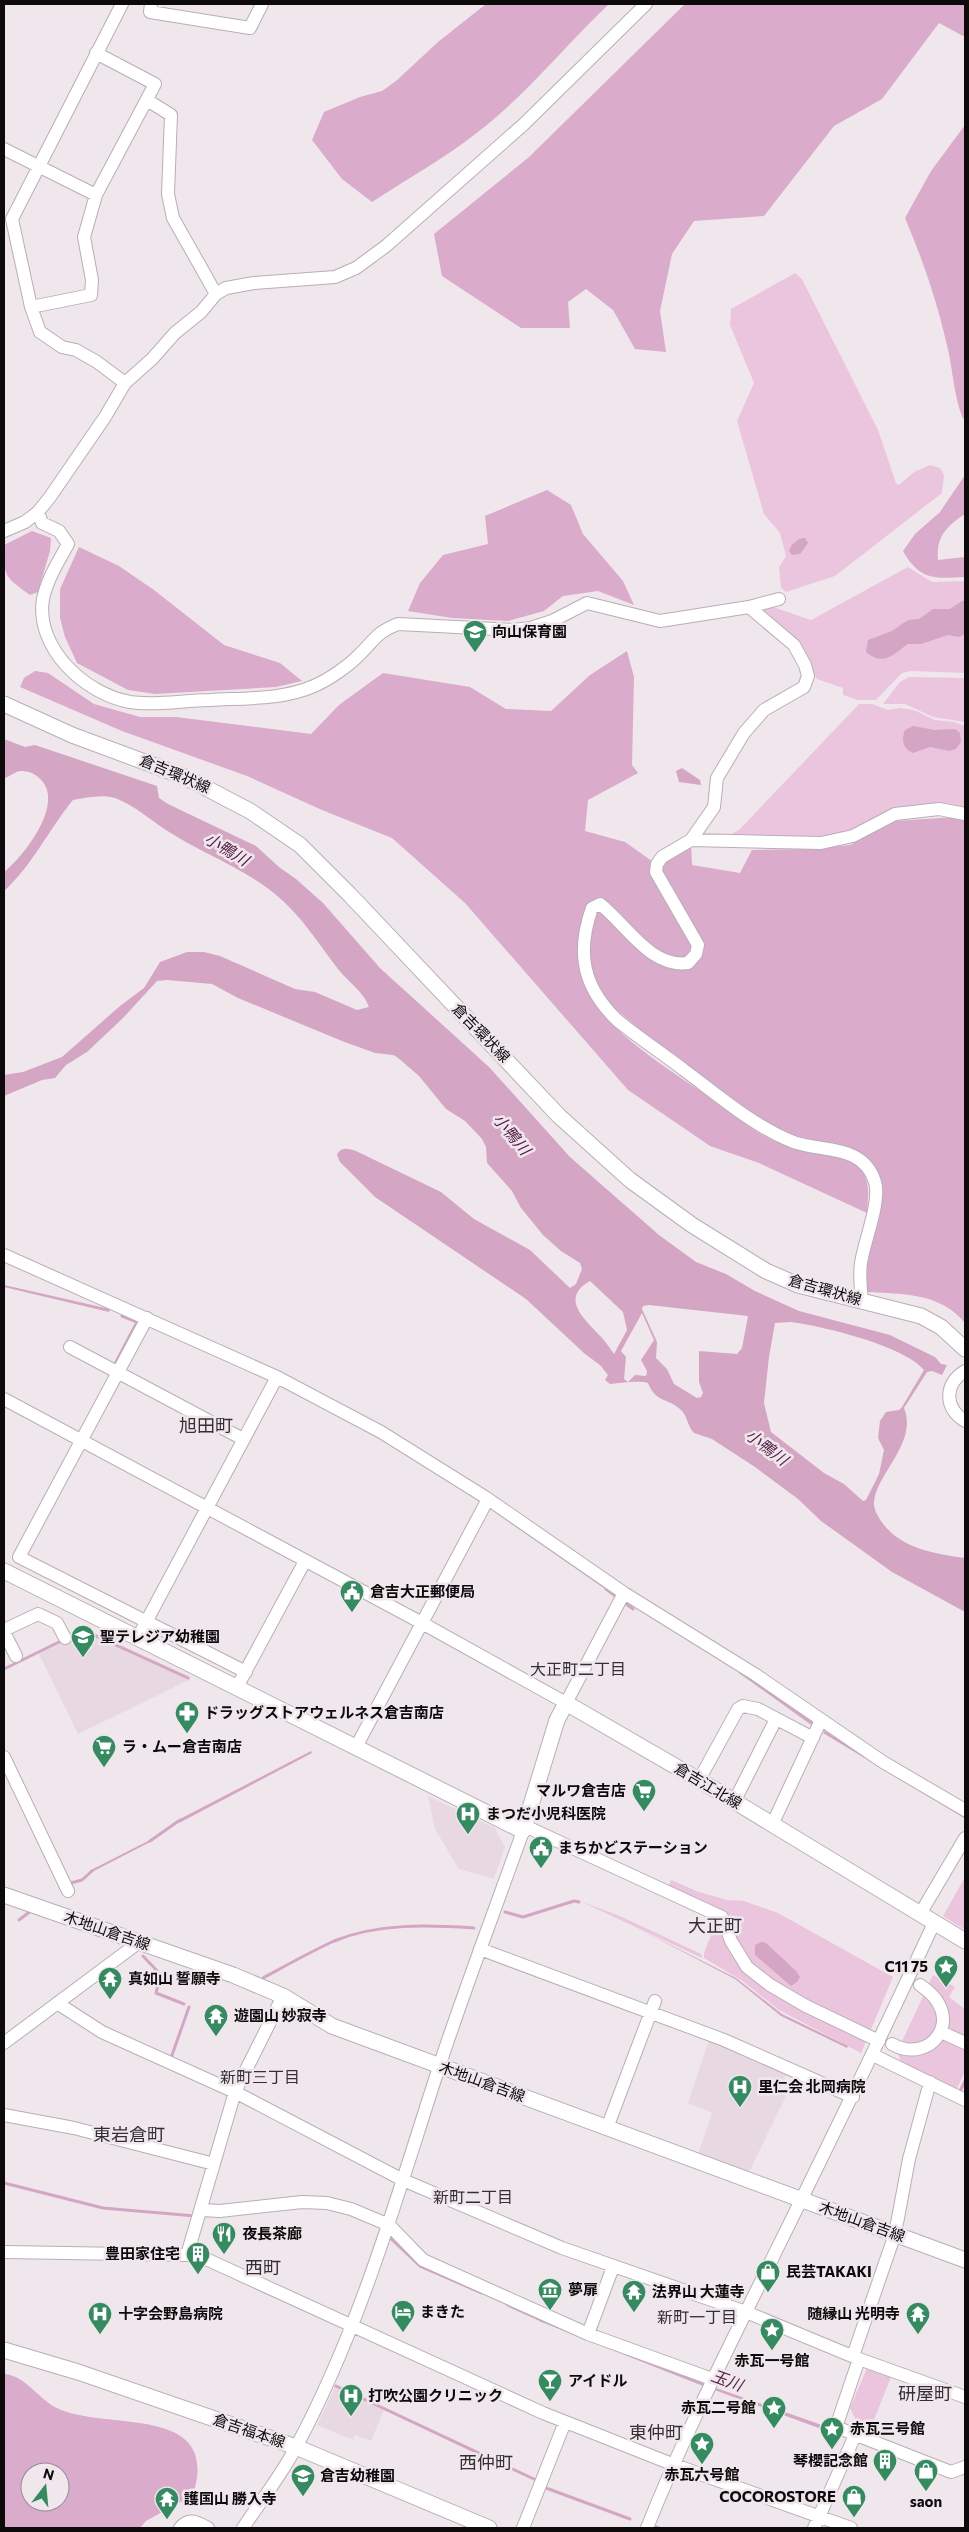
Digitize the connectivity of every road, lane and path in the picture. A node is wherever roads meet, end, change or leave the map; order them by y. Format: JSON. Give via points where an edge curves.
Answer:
{"nodes":[{"id":1,"x":122,"y":4,"type":"edge"},
{"id":2,"x":151,"y":4,"type":"edge"},
{"id":3,"x":262,"y":4,"type":"edge"},
{"id":4,"x":646,"y":4,"type":"edge"},
{"id":5,"x":96,"y":53,"type":"junction"},
{"id":6,"x":147,"y":100,"type":"junction"},
{"id":7,"x":4,"y":149,"type":"edge"},
{"id":8,"x":38,"y":167,"type":"junction"},
{"id":9,"x":96,"y":195,"type":"junction"},
{"id":10,"x":8,"y":217,"type":"edge"},
{"id":11,"x":216,"y":294,"type":"junction"},
{"id":12,"x":31,"y":307,"type":"junction"},
{"id":13,"x":125,"y":383,"type":"junction"},
{"id":14,"x":38,"y":512,"type":"junction"},
{"id":15,"x":4,"y":531,"type":"edge"},
{"id":16,"x":778,"y":600,"type":"dead end"},
{"id":17,"x":749,"y":607,"type":"junction"},
{"id":18,"x":4,"y":704,"type":"edge"},
{"id":19,"x":965,"y":814,"type":"edge"},
{"id":20,"x":691,"y":840,"type":"junction"},
{"id":21,"x":4,"y":1255,"type":"edge"},
{"id":22,"x":862,"y":1301,"type":"junction"},
{"id":23,"x":147,"y":1318,"type":"junction"},
{"id":24,"x":70,"y":1347,"type":"dead end"},
{"id":25,"x":965,"y":1348,"type":"edge"},
{"id":26,"x":118,"y":1371,"type":"junction"},
{"id":27,"x":965,"y":1371,"type":"edge"},
{"id":28,"x":277,"y":1377,"type":"junction"},
{"id":29,"x":4,"y":1399,"type":"edge"},
{"id":30,"x":965,"y":1421,"type":"edge"},
{"id":31,"x":243,"y":1439,"type":"junction"},
{"id":32,"x":81,"y":1440,"type":"junction"},
{"id":33,"x":488,"y":1499,"type":"junction"},
{"id":34,"x":208,"y":1508,"type":"junction"},
{"id":35,"x":305,"y":1561,"type":"junction"},
{"id":36,"x":4,"y":1571,"type":"edge"},
{"id":37,"x":624,"y":1593,"type":"junction"},
{"id":38,"x":146,"y":1621,"type":"junction"},
{"id":39,"x":422,"y":1623,"type":"junction"},
{"id":40,"x":4,"y":1631,"type":"edge"},
{"id":41,"x":65,"y":1638,"type":"dead end"},
{"id":42,"x":137,"y":1639,"type":"junction"},
{"id":43,"x":16,"y":1656,"type":"dead end"},
{"id":44,"x":246,"y":1672,"type":"junction"},
{"id":45,"x":238,"y":1688,"type":"junction"},
{"id":46,"x":566,"y":1703,"type":"junction"},
{"id":47,"x":776,"y":1718,"type":"junction"},
{"id":48,"x":821,"y":1720,"type":"junction"},
{"id":49,"x":813,"y":1738,"type":"junction"},
{"id":50,"x":356,"y":1747,"type":"junction"},
{"id":51,"x":4,"y":1757,"type":"edge"},
{"id":52,"x":699,"y":1780,"type":"junction"},
{"id":53,"x":734,"y":1802,"type":"junction"},
{"id":54,"x":965,"y":1810,"type":"edge"},
{"id":55,"x":772,"y":1825,"type":"junction"},
{"id":56,"x":524,"y":1829,"type":"junction"},
{"id":57,"x":965,"y":1838,"type":"edge"},
{"id":58,"x":68,"y":1891,"type":"dead end"},
{"id":59,"x":4,"y":1895,"type":"edge"},
{"id":60,"x":920,"y":1914,"type":"junction"},
{"id":61,"x":934,"y":1923,"type":"junction"},
{"id":62,"x":965,"y":1941,"type":"edge"},
{"id":63,"x":138,"y":1943,"type":"junction"},
{"id":64,"x":480,"y":1949,"type":"junction"},
{"id":65,"x":920,"y":1985,"type":"dead end"},
{"id":66,"x":283,"y":1996,"type":"junction"},
{"id":67,"x":57,"y":2003,"type":"junction"},
{"id":68,"x":653,"y":2007,"type":"junction"},
{"id":69,"x":941,"y":2032,"type":"junction"},
{"id":70,"x":4,"y":2043,"type":"edge"},
{"id":71,"x":886,"y":2043,"type":"junction"},
{"id":72,"x":965,"y":2043,"type":"edge"},
{"id":73,"x":873,"y":2055,"type":"junction"},
{"id":74,"x":440,"y":2066,"type":"junction"},
{"id":75,"x":930,"y":2082,"type":"junction"},
{"id":76,"x":235,"y":2092,"type":"junction"},
{"id":77,"x":852,"y":2097,"type":"junction"},
{"id":78,"x":965,"y":2100,"type":"edge"},
{"id":79,"x":4,"y":2115,"type":"edge"},
{"id":80,"x":607,"y":2128,"type":"junction"},
{"id":81,"x":214,"y":2164,"type":"junction"},
{"id":82,"x":403,"y":2180,"type":"junction"},
{"id":83,"x":801,"y":2200,"type":"junction"},
{"id":84,"x":200,"y":2210,"type":"junction"},
{"id":85,"x":389,"y":2225,"type":"junction"},
{"id":86,"x":895,"y":2234,"type":"junction"},
{"id":87,"x":4,"y":2252,"type":"edge"},
{"id":88,"x":187,"y":2255,"type":"junction"},
{"id":89,"x":965,"y":2260,"type":"edge"},
{"id":90,"x":613,"y":2267,"type":"junction"},
{"id":91,"x":746,"y":2312,"type":"junction"},
{"id":92,"x":352,"y":2324,"type":"junction"},
{"id":93,"x":588,"y":2334,"type":"junction"},
{"id":94,"x":4,"y":2350,"type":"edge"},
{"id":95,"x":856,"y":2358,"type":"junction"},
{"id":96,"x":712,"y":2379,"type":"junction"},
{"id":97,"x":965,"y":2397,"type":"edge"},
{"id":98,"x":565,"y":2422,"type":"junction"},
{"id":99,"x":856,"y":2434,"type":"junction"},
{"id":100,"x":296,"y":2447,"type":"junction"},
{"id":101,"x":672,"y":2464,"type":"junction"},
{"id":102,"x":963,"y":2468,"type":"edge"},
{"id":103,"x":816,"y":2522,"type":"edge"},
{"id":104,"x":245,"y":2527,"type":"edge"},
{"id":105,"x":180,"y":2528,"type":"edge"},
{"id":106,"x":208,"y":2528,"type":"edge"},
{"id":107,"x":489,"y":2528,"type":"edge"},
{"id":108,"x":523,"y":2528,"type":"edge"},
{"id":109,"x":646,"y":2528,"type":"edge"},
{"id":110,"x":851,"y":2528,"type":"edge"}],
"edges":[{"from":1,"to":5,"type":"street"},
{"from":2,"to":3,"type":"street","via":[[150,12],[250,28]]},
{"from":4,"to":11,"type":"street","via":[[524,124],[386,246],[356,268],[335,277],[254,283],[226,288]]},
{"from":5,"to":6,"type":"street","via":[[155,84]]},
{"from":5,"to":8,"type":"street"},
{"from":6,"to":9,"type":"street"},
{"from":6,"to":11,"type":"street","via":[[171,116],[168,194],[173,218]]},
{"from":7,"to":8,"type":"street"},
{"from":8,"to":9,"type":"street"},
{"from":8,"to":10,"type":"street"},
{"from":9,"to":12,"type":"street","via":[[84,237],[92,280],[91,295]]},
{"from":10,"to":12,"type":"street"},
{"from":11,"to":13,"type":"street"},
{"from":12,"to":13,"type":"street","via":[[40,332],[62,347],[76,350],[97,362]]},
{"from":13,"to":14,"type":"street"},
{"from":14,"to":15,"type":"street","via":[[26,522]]},
{"from":14,"to":17,"type":"street","via":[[42,523],[59,532],[68,544],[43,598],[42,612],[53,648],[86,683],[130,702],[289,694],[315,686],[357,658],[381,631],[398,624],[512,630],[531,628],[587,603],[660,621]]},
{"from":16,"to":17,"type":"street"},
{"from":17,"to":20,"type":"street","via":[[794,645],[808,676],[804,687],[764,710],[744,733],[717,778],[714,807]]},
{"from":18,"to":22,"type":"main road","name":"倉吉環状線","via":[[72,735],[185,777],[220,793],[276,828],[320,863],[559,1116],[630,1180],[692,1225],[766,1271],[798,1285]]},
{"from":19,"to":20,"type":"street","via":[[939,809],[895,814],[853,836],[821,844]]},
{"from":20,"to":22,"type":"street","via":[[662,857],[656,864],[656,872],[698,945],[696,954],[688,963],[677,964],[660,959],[644,948],[600,904],[592,908],[586,925],[584,951],[590,986],[601,1004],[617,1020],[730,1104],[793,1142],[844,1152],[861,1160],[871,1171],[876,1198],[860,1266]]},
{"from":21,"to":23,"type":"street"},
{"from":22,"to":25,"type":"main road","name":"倉吉環状線","via":[[921,1316],[941,1327]]},
{"from":23,"to":26,"type":"street"},
{"from":23,"to":28,"type":"street"},
{"from":24,"to":26,"type":"street"},
{"from":26,"to":31,"type":"street"},
{"from":26,"to":32,"type":"street"},
{"from":27,"to":30,"type":"street","via":[[952,1385],[948,1395],[952,1410]]},
{"from":28,"to":31,"type":"street"},
{"from":28,"to":33,"type":"street","via":[[381,1432]]},
{"from":29,"to":32,"type":"street"},
{"from":31,"to":34,"type":"street"},
{"from":32,"to":34,"type":"street"},
{"from":32,"to":38,"type":"street","via":[[19,1557]]},
{"from":33,"to":37,"type":"street"},
{"from":33,"to":39,"type":"street"},
{"from":34,"to":35,"type":"street"},
{"from":34,"to":38,"type":"street"},
{"from":35,"to":39,"type":"street"},
{"from":35,"to":44,"type":"street"},
{"from":36,"to":42,"type":"main road"},
{"from":37,"to":46,"type":"street"},
{"from":37,"to":48,"type":"street","via":[[756,1675]]},
{"from":38,"to":42,"type":"street"},
{"from":38,"to":44,"type":"street"},
{"from":39,"to":46,"type":"street"},
{"from":39,"to":50,"type":"street"},
{"from":40,"to":41,"type":"street","via":[[38,1614],[57,1623]]},
{"from":40,"to":43,"type":"street"},
{"from":42,"to":45,"type":"main road"},
{"from":44,"to":45,"type":"street"},
{"from":45,"to":50,"type":"main road"},
{"from":46,"to":52,"type":"main road","name":"倉吉江北線"},
{"from":46,"to":56,"type":"main road","via":[[557,1720]]},
{"from":47,"to":49,"type":"street"},
{"from":47,"to":52,"type":"street","via":[[758,1709],[743,1706],[738,1709]]},
{"from":47,"to":53,"type":"street"},
{"from":48,"to":49,"type":"street"},
{"from":48,"to":54,"type":"street","via":[[883,1762]]},
{"from":49,"to":55,"type":"street"},
{"from":50,"to":56,"type":"main road"},
{"from":51,"to":58,"type":"street"},
{"from":52,"to":53,"type":"main road","name":"倉吉江北線"},
{"from":53,"to":55,"type":"main road","name":"倉吉江北線"},
{"from":55,"to":60,"type":"main road","name":"倉吉江北線"},
{"from":56,"to":64,"type":"street"},
{"from":56,"to":71,"type":"street","via":[[722,1917],[731,1942],[747,1967],[770,1985],[806,2006]]},
{"from":57,"to":60,"type":"street"},
{"from":59,"to":63,"type":"main road","name":"木地山倉吉線"},
{"from":60,"to":61,"type":"main road","name":"倉吉江北線"},
{"from":61,"to":62,"type":"main road","name":"倉吉江北線"},
{"from":61,"to":71,"type":"street"},
{"from":63,"to":66,"type":"main road","name":"木地山倉吉線","via":[[233,1975]]},
{"from":63,"to":67,"type":"street"},
{"from":64,"to":68,"type":"street"},
{"from":64,"to":74,"type":"street"},
{"from":65,"to":69,"type":"street","via":[[940,2003],[944,2019]]},
{"from":66,"to":74,"type":"main road","name":"木地山倉吉線","via":[[332,2026]]},
{"from":66,"to":76,"type":"street"},
{"from":67,"to":70,"type":"street"},
{"from":67,"to":76,"type":"street","via":[[129,2045]]},
{"from":68,"to":77,"type":"street"},
{"from":68,"to":80,"type":"street"},
{"from":69,"to":71,"type":"street","via":[[926,2046],[914,2049],[900,2049]]},
{"from":69,"to":72,"type":"street"},
{"from":71,"to":73,"type":"street"},
{"from":73,"to":75,"type":"street"},
{"from":73,"to":77,"type":"street"},
{"from":74,"to":80,"type":"main road","name":"木地山倉吉線"},
{"from":74,"to":82,"type":"street"},
{"from":75,"to":78,"type":"street"},
{"from":75,"to":86,"type":"street"},
{"from":76,"to":81,"type":"street"},
{"from":76,"to":82,"type":"street"},
{"from":77,"to":83,"type":"street"},
{"from":79,"to":81,"type":"street","via":[[74,2128]]},
{"from":80,"to":83,"type":"main road","name":"木地山倉吉線"},
{"from":81,"to":84,"type":"street"},
{"from":82,"to":85,"type":"street"},
{"from":82,"to":90,"type":"street"},
{"from":83,"to":86,"type":"main road","name":"木地山倉吉線"},
{"from":83,"to":91,"type":"street"},
{"from":84,"to":85,"type":"street","via":[[327,2203]]},
{"from":84,"to":88,"type":"street"},
{"from":85,"to":92,"type":"street"},
{"from":85,"to":93,"type":"street","via":[[423,2260]]},
{"from":86,"to":89,"type":"main road","name":"木地山倉吉線"},
{"from":86,"to":95,"type":"street"},
{"from":87,"to":88,"type":"street"},
{"from":88,"to":92,"type":"street","via":[[206,2259]]},
{"from":90,"to":91,"type":"street"},
{"from":90,"to":93,"type":"street"},
{"from":91,"to":95,"type":"street"},
{"from":91,"to":96,"type":"street"},
{"from":92,"to":98,"type":"street"},
{"from":92,"to":100,"type":"street"},
{"from":93,"to":96,"type":"street"},
{"from":94,"to":100,"type":"main road","name":"倉吉福本線"},
{"from":95,"to":97,"type":"street"},
{"from":95,"to":99,"type":"street","via":[[836,2427]]},
{"from":96,"to":101,"type":"street"},
{"from":98,"to":101,"type":"street"},
{"from":98,"to":108,"type":"street"},
{"from":99,"to":102,"type":"street","via":[[951,2472]]},
{"from":99,"to":103,"type":"street"},
{"from":100,"to":104,"type":"street"},
{"from":100,"to":107,"type":"main road","name":"倉吉福本線"},
{"from":101,"to":103,"type":"street"},
{"from":101,"to":109,"type":"street"},
{"from":103,"to":110,"type":"street"},
{"from":105,"to":106,"type":"street","via":[[185,2522],[192,2521]]}]}
